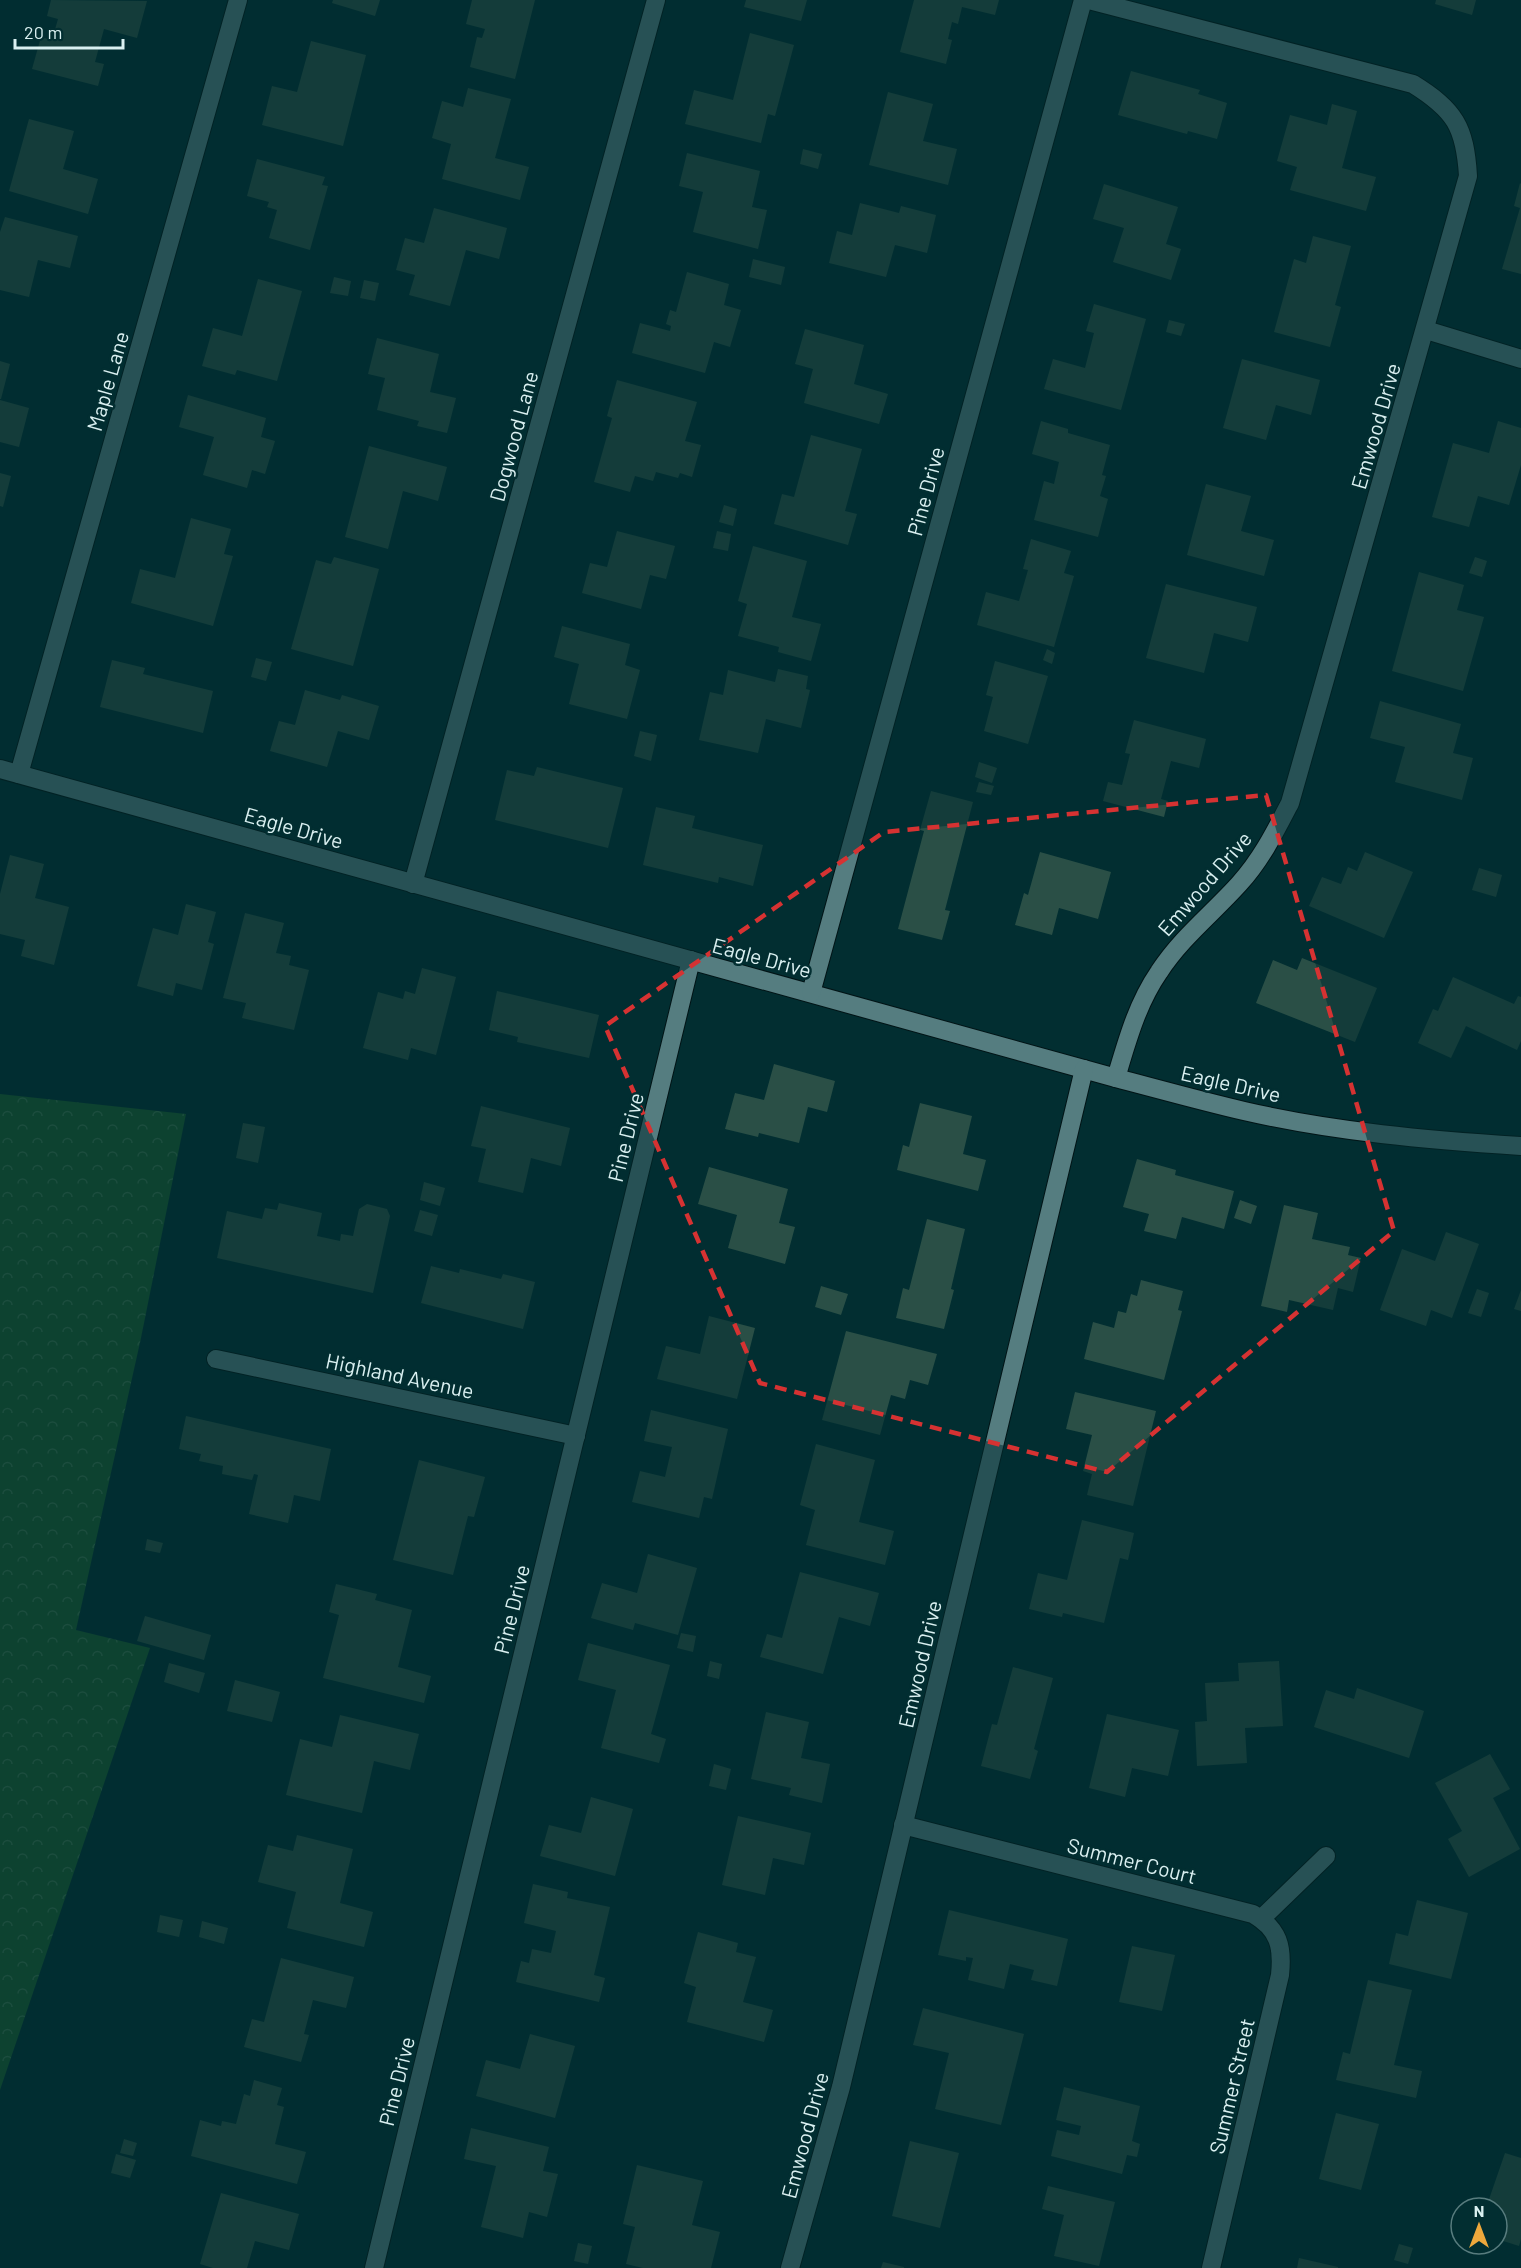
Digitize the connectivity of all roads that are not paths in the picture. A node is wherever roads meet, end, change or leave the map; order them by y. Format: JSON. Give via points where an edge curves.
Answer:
{"nodes":[{"id":1,"x":238,"y":0,"type":"edge"},
{"id":2,"x":656,"y":0,"type":"edge"},
{"id":3,"x":1083,"y":0,"type":"edge"},
{"id":4,"x":1089,"y":0,"type":"edge"},
{"id":5,"x":1426,"y":330,"type":"junction"},
{"id":6,"x":1521,"y":359,"type":"edge"},
{"id":7,"x":0,"y":769,"type":"edge"},
{"id":8,"x":20,"y":774,"type":"junction"},
{"id":9,"x":413,"y":884,"type":"junction"},
{"id":10,"x":691,"y":960,"type":"junction"},
{"id":11,"x":811,"y":993,"type":"junction"},
{"id":12,"x":1084,"y":1069,"type":"junction"},
{"id":13,"x":1116,"y":1078,"type":"junction"},
{"id":14,"x":1521,"y":1146,"type":"edge"},
{"id":15,"x":216,"y":1359,"type":"dead end"},
{"id":16,"x":576,"y":1436,"type":"junction"},
{"id":17,"x":903,"y":1825,"type":"junction"},
{"id":18,"x":1326,"y":1856,"type":"dead end"},
{"id":19,"x":1261,"y":1919,"type":"junction"},
{"id":20,"x":374,"y":2268,"type":"edge"},
{"id":21,"x":790,"y":2268,"type":"edge"},
{"id":22,"x":1212,"y":2268,"type":"edge"}],
"edges":[{"from":1,"to":8,"type":"street","name":"Maple Lane"},
{"from":2,"to":9,"type":"street","name":"Dogwood Lane"},
{"from":3,"to":11,"type":"street","name":"Pine Drive"},
{"from":4,"to":5,"type":"street","name":"Emwood Drive","via":[[1413,84],[1437,98],[1456,121],[1467,148],[1468,176]]},
{"from":5,"to":6,"type":"street"},
{"from":5,"to":13,"type":"street","name":"Emwood Drive","via":[[1290,803],[1267,848],[1239,884],[1183,939],[1158,973],[1133,1020]]},
{"from":7,"to":8,"type":"street","name":"Eagle Drive"},
{"from":8,"to":9,"type":"street","name":"Eagle Drive"},
{"from":9,"to":10,"type":"street","name":"Eagle Drive"},
{"from":10,"to":11,"type":"street","name":"Eagle Drive"},
{"from":10,"to":16,"type":"street","name":"Pine Drive"},
{"from":11,"to":12,"type":"street","name":"Eagle Drive"},
{"from":12,"to":13,"type":"street","name":"Eagle Drive"},
{"from":12,"to":17,"type":"street","name":"Emwood Drive"},
{"from":13,"to":14,"type":"street","name":"Eagle Drive","via":[[1245,1111],[1346,1130]]},
{"from":15,"to":16,"type":"street","name":"Highland Avenue"},
{"from":16,"to":20,"type":"street","name":"Pine Drive"},
{"from":17,"to":19,"type":"street","name":"Summer Court"},
{"from":17,"to":21,"type":"street","name":"Emwood Drive","via":[[841,2087]]},
{"from":18,"to":19,"type":"street"},
{"from":19,"to":22,"type":"street","name":"Summer Street","via":[[1275,1935],[1282,1954],[1280,1975]]}]}
